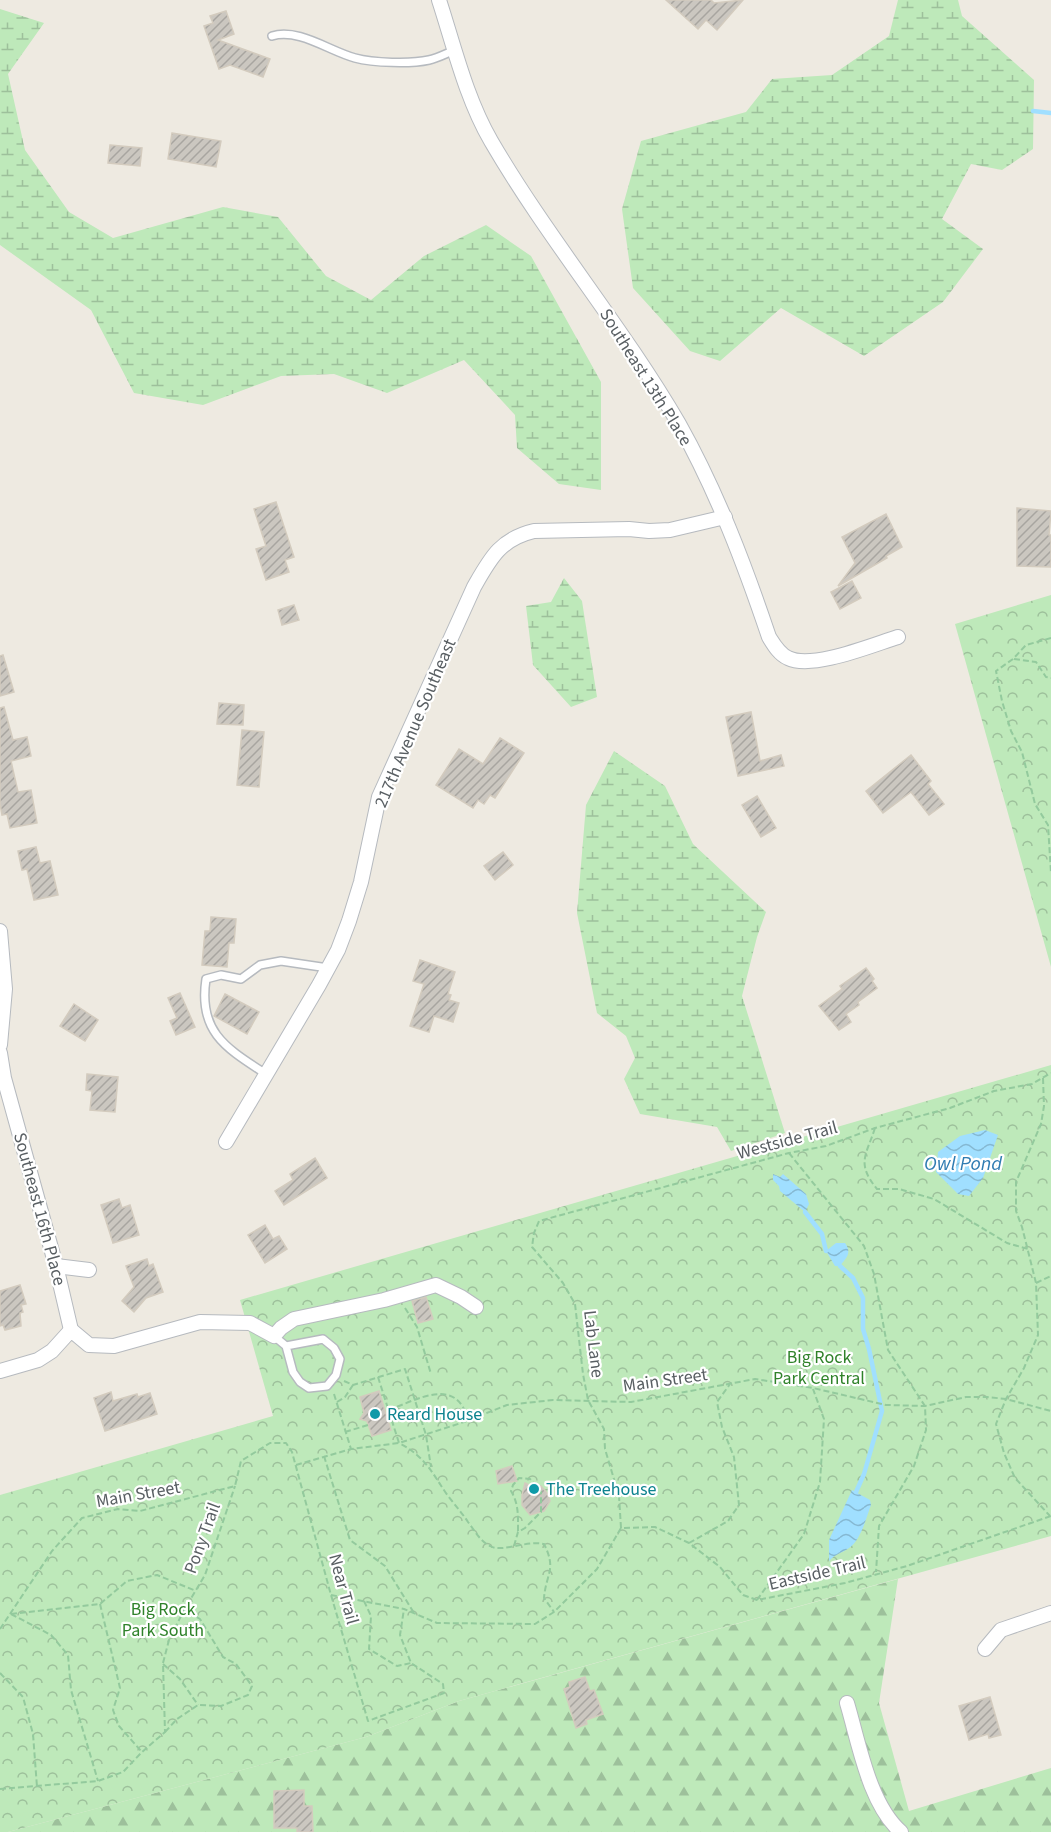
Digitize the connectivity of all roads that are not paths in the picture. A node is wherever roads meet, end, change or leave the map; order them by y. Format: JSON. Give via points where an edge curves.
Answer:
{"nodes":[{"id":1,"x":439,"y":0,"type":"edge"},
{"id":2,"x":272,"y":36,"type":"dead end"},
{"id":3,"x":456,"y":50,"type":"junction"},
{"id":4,"x":726,"y":517,"type":"junction"},
{"id":5,"x":898,"y":637,"type":"dead end"},
{"id":6,"x":0,"y":931,"type":"edge"},
{"id":7,"x":328,"y":968,"type":"junction"},
{"id":8,"x":0,"y":1045,"type":"edge"},
{"id":9,"x":0,"y":1053,"type":"edge"},
{"id":10,"x":267,"y":1074,"type":"junction"},
{"id":11,"x":226,"y":1142,"type":"dead end"},
{"id":12,"x":56,"y":1266,"type":"junction"},
{"id":13,"x":89,"y":1270,"type":"dead end"},
{"id":14,"x":476,"y":1307,"type":"dead end"},
{"id":15,"x":71,"y":1330,"type":"junction"},
{"id":16,"x":274,"y":1335,"type":"junction"},
{"id":17,"x":286,"y":1346,"type":"junction"},
{"id":18,"x":0,"y":1371,"type":"edge"},
{"id":19,"x":1051,"y":1613,"type":"edge"},
{"id":20,"x":985,"y":1649,"type":"dead end"},
{"id":21,"x":847,"y":1703,"type":"dead end"},
{"id":22,"x":901,"y":1832,"type":"edge"}],
"edges":[{"from":1,"to":3,"type":"street","name":"Southeast 13th Place"},
{"from":2,"to":3,"type":"lane","via":[[282,33],[356,58],[393,61],[429,60]]},
{"from":3,"to":4,"type":"street","name":"Southeast 13th Place","via":[[490,139],[629,344],[706,473]]},
{"from":4,"to":5,"type":"street","name":"Southeast 13th Place","via":[[769,637],[788,658],[817,662]]},
{"from":4,"to":7,"type":"street","name":"217th Avenue Southeast","via":[[670,530],[534,531],[511,540],[489,560],[379,797],[350,921]]},
{"from":6,"to":8,"type":"street","via":[[5,989]]},
{"from":7,"to":10,"type":"street","name":"217th Avenue Southeast"},
{"from":7,"to":10,"type":"lane","via":[[281,961],[260,965],[241,979],[221,975],[206,979],[202,999],[212,1029],[231,1051]]},
{"from":9,"to":12,"type":"street","name":"Southeast 16th Place"},
{"from":10,"to":11,"type":"street","name":"217th Avenue Southeast"},
{"from":12,"to":13,"type":"street"},
{"from":12,"to":15,"type":"street","name":"Southeast 16th Place"},
{"from":14,"to":16,"type":"street","via":[[436,1286],[294,1319]]},
{"from":15,"to":16,"type":"street","via":[[89,1345],[114,1346],[200,1322],[250,1323]]},
{"from":15,"to":18,"type":"street","via":[[38,1360]]},
{"from":16,"to":17,"type":"lane"},
{"from":17,"to":17,"type":"lane","via":[[293,1372],[309,1388],[327,1386],[336,1375],[340,1359],[323,1340]]},
{"from":19,"to":20,"type":"street","via":[[1001,1630]]},
{"from":21,"to":22,"type":"street","via":[[875,1797]]}]}
